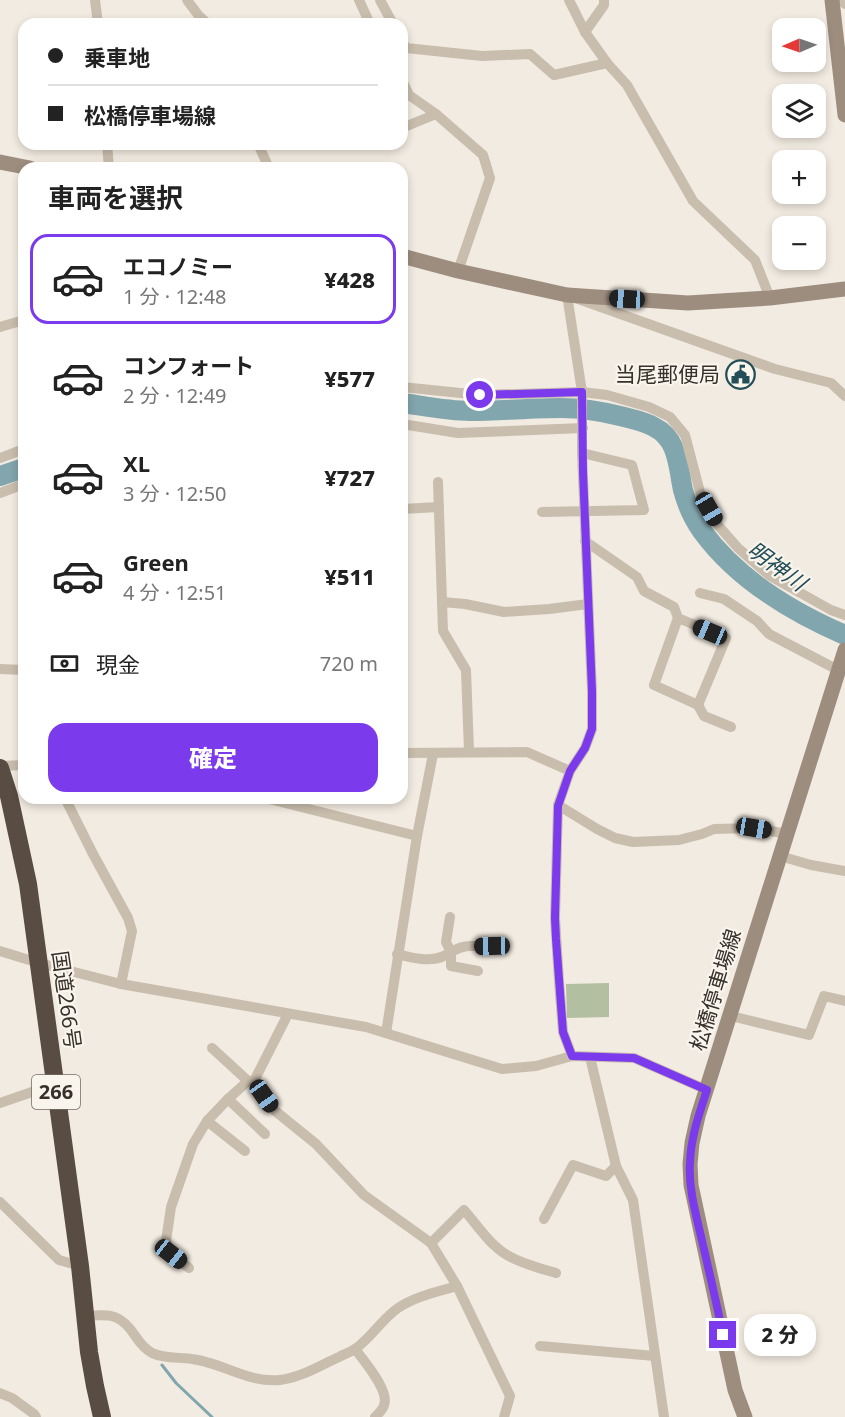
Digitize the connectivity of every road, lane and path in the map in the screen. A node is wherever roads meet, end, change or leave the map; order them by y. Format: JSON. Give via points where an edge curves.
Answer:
{"nodes":[{"id":1,"x":95,"y":0,"type":"edge"},
{"id":2,"x":187,"y":0,"type":"edge"},
{"id":3,"x":361,"y":0,"type":"edge"},
{"id":4,"x":380,"y":0,"type":"edge"},
{"id":5,"x":569,"y":0,"type":"edge"},
{"id":6,"x":604,"y":0,"type":"edge"},
{"id":7,"x":832,"y":0,"type":"edge"},
{"id":8,"x":841,"y":0,"type":"edge"},
{"id":9,"x":845,"y":4,"type":"edge"},
{"id":10,"x":97,"y":18,"type":"edge"},
{"id":11,"x":201,"y":18,"type":"edge"},
{"id":12,"x":368,"y":18,"type":"edge"},
{"id":13,"x":390,"y":18,"type":"edge"},
{"id":14,"x":585,"y":33,"type":"junction"},
{"id":15,"x":408,"y":48,"type":"edge"},
{"id":16,"x":607,"y":63,"type":"junction"},
{"id":17,"x":408,"y":93,"type":"edge"},
{"id":18,"x":435,"y":114,"type":"junction"},
{"id":19,"x":845,"y":115,"type":"edge"},
{"id":20,"x":408,"y":125,"type":"edge"},
{"id":21,"x":0,"y":162,"type":"edge"},
{"id":22,"x":18,"y":166,"type":"edge"},
{"id":23,"x":408,"y":258,"type":"edge"},
{"id":24,"x":458,"y":271,"type":"junction"},
{"id":25,"x":845,"y":289,"type":"edge"},
{"id":26,"x":567,"y":295,"type":"junction"},
{"id":27,"x":770,"y":298,"type":"junction"},
{"id":28,"x":18,"y":322,"type":"edge"},
{"id":29,"x":0,"y":327,"type":"edge"},
{"id":30,"x":408,"y":388,"type":"edge"},
{"id":31,"x":582,"y":393,"type":"junction"},
{"id":32,"x":845,"y":396,"type":"edge"},
{"id":33,"x":583,"y":423,"type":"junction"},
{"id":34,"x":408,"y":425,"type":"edge"},
{"id":35,"x":18,"y":451,"type":"edge"},
{"id":36,"x":582,"y":453,"type":"junction"},
{"id":37,"x":0,"y":458,"type":"edge"},
{"id":38,"x":438,"y":482,"type":"dead end"},
{"id":39,"x":18,"y":486,"type":"edge"},
{"id":40,"x":0,"y":493,"type":"edge"},
{"id":41,"x":439,"y":507,"type":"junction"},
{"id":42,"x":408,"y":509,"type":"edge"},
{"id":43,"x":542,"y":512,"type":"dead end"},
{"id":44,"x":584,"y":512,"type":"junction"},
{"id":45,"x":585,"y":541,"type":"junction"},
{"id":46,"x":700,"y":592,"type":"dead end"},
{"id":47,"x":442,"y":602,"type":"junction"},
{"id":48,"x":588,"y":604,"type":"junction"},
{"id":49,"x":845,"y":615,"type":"edge"},
{"id":50,"x":678,"y":618,"type":"junction"},
{"id":51,"x":843,"y":657,"type":"edge"},
{"id":52,"x":0,"y":669,"type":"edge"},
{"id":53,"x":18,"y":670,"type":"edge"},
{"id":54,"x":698,"y":705,"type":"junction"},
{"id":55,"x":730,"y":727,"type":"dead end"},
{"id":56,"x":469,"y":752,"type":"junction"},
{"id":57,"x":408,"y":753,"type":"edge"},
{"id":58,"x":433,"y":754,"type":"junction"},
{"id":59,"x":18,"y":766,"type":"edge"},
{"id":60,"x":0,"y":767,"type":"edge"},
{"id":61,"x":570,"y":771,"type":"junction"},
{"id":62,"x":68,"y":804,"type":"edge"},
{"id":63,"x":289,"y":804,"type":"edge"},
{"id":64,"x":558,"y":806,"type":"junction"},
{"id":65,"x":787,"y":834,"type":"junction"},
{"id":66,"x":417,"y":836,"type":"junction"},
{"id":67,"x":780,"y":856,"type":"junction"},
{"id":68,"x":845,"y":871,"type":"edge"},
{"id":69,"x":450,"y":917,"type":"dead end"},
{"id":70,"x":492,"y":946,"type":"dead end"},
{"id":71,"x":0,"y":951,"type":"edge"},
{"id":72,"x":451,"y":952,"type":"junction"},
{"id":73,"x":398,"y":954,"type":"junction"},
{"id":74,"x":39,"y":963,"type":"junction"},
{"id":75,"x":478,"y":971,"type":"dead end"},
{"id":76,"x":121,"y":984,"type":"junction"},
{"id":77,"x":845,"y":1001,"type":"edge"},
{"id":78,"x":288,"y":1014,"type":"junction"},
{"id":79,"x":730,"y":1016,"type":"junction"},
{"id":80,"x":386,"y":1033,"type":"junction"},
{"id":81,"x":212,"y":1048,"type":"dead end"},
{"id":82,"x":572,"y":1056,"type":"junction"},
{"id":83,"x":590,"y":1057,"type":"junction"},
{"id":84,"x":251,"y":1081,"type":"junction"},
{"id":85,"x":55,"y":1084,"type":"junction"},
{"id":86,"x":707,"y":1090,"type":"junction"},
{"id":87,"x":228,"y":1099,"type":"junction"},
{"id":88,"x":0,"y":1103,"type":"edge"},
{"id":89,"x":207,"y":1121,"type":"junction"},
{"id":90,"x":265,"y":1134,"type":"dead end"},
{"id":91,"x":245,"y":1151,"type":"dead end"},
{"id":92,"x":616,"y":1166,"type":"junction"},
{"id":93,"x":0,"y":1202,"type":"edge"},
{"id":94,"x":544,"y":1219,"type":"dead end"},
{"id":95,"x":431,"y":1243,"type":"junction"},
{"id":96,"x":81,"y":1266,"type":"junction"},
{"id":97,"x":189,"y":1268,"type":"dead end"},
{"id":98,"x":556,"y":1273,"type":"dead end"},
{"id":99,"x":457,"y":1286,"type":"junction"},
{"id":100,"x":86,"y":1316,"type":"junction"},
{"id":101,"x":540,"y":1346,"type":"dead end"},
{"id":102,"x":355,"y":1349,"type":"junction"},
{"id":103,"x":656,"y":1356,"type":"junction"},
{"id":104,"x":0,"y":1394,"type":"edge"},
{"id":105,"x":36,"y":1417,"type":"edge"},
{"id":106,"x":102,"y":1417,"type":"edge"},
{"id":107,"x":375,"y":1417,"type":"edge"},
{"id":108,"x":504,"y":1417,"type":"edge"},
{"id":109,"x":664,"y":1417,"type":"edge"},
{"id":110,"x":746,"y":1417,"type":"edge"}],
"edges":[{"from":1,"to":10,"type":"street"},
{"from":2,"to":11,"type":"street"},
{"from":3,"to":12,"type":"street"},
{"from":4,"to":13,"type":"street"},
{"from":5,"to":14,"type":"street"},
{"from":6,"to":14,"type":"street"},
{"from":7,"to":19,"type":"main road"},
{"from":8,"to":9,"type":"street"},
{"from":14,"to":16,"type":"street"},
{"from":15,"to":16,"type":"street","via":[[482,56],[530,54],[554,75]]},
{"from":16,"to":27,"type":"street","via":[[627,85],[693,201],[755,260]]},
{"from":17,"to":18,"type":"street"},
{"from":18,"to":20,"type":"street"},
{"from":18,"to":24,"type":"street","via":[[483,155],[490,177]]},
{"from":21,"to":22,"type":"main road"},
{"from":23,"to":24,"type":"main road"},
{"from":24,"to":26,"type":"main road"},
{"from":25,"to":27,"type":"main road"},
{"from":26,"to":27,"type":"main road","via":[[688,303]]},
{"from":26,"to":31,"type":"street"},
{"from":26,"to":32,"type":"street","via":[[775,369],[831,383]]},
{"from":28,"to":29,"type":"street"},
{"from":30,"to":31,"type":"street","via":[[480,395]]},
{"from":31,"to":33,"type":"street"},
{"from":31,"to":49,"type":"street","via":[[649,407],[670,417],[684,435],[701,496],[716,523],[738,548],[770,576]]},
{"from":33,"to":34,"type":"street","via":[[458,433]]},
{"from":33,"to":36,"type":"street"},
{"from":35,"to":37,"type":"street"},
{"from":36,"to":44,"type":"street"},
{"from":36,"to":44,"type":"street","via":[[632,465],[644,510]]},
{"from":38,"to":41,"type":"street"},
{"from":39,"to":40,"type":"street"},
{"from":41,"to":42,"type":"street"},
{"from":41,"to":47,"type":"street"},
{"from":43,"to":44,"type":"street"},
{"from":44,"to":45,"type":"street"},
{"from":45,"to":48,"type":"street"},
{"from":45,"to":50,"type":"street","via":[[638,578],[644,591],[674,607]]},
{"from":46,"to":51,"type":"street","via":[[724,599],[758,621],[769,634]]},
{"from":47,"to":48,"type":"street","via":[[504,612]]},
{"from":47,"to":56,"type":"street","via":[[443,631],[466,670]]},
{"from":48,"to":61,"type":"street","via":[[592,729]]},
{"from":50,"to":54,"type":"street","via":[[654,685]]},
{"from":50,"to":54,"type":"street","via":[[726,638]]},
{"from":51,"to":65,"type":"main road","name":"松橋停車場線"},
{"from":52,"to":53,"type":"street"},
{"from":54,"to":55,"type":"street","via":[[704,716]]},
{"from":56,"to":58,"type":"street"},
{"from":56,"to":61,"type":"street","via":[[527,752]]},
{"from":57,"to":58,"type":"street"},
{"from":58,"to":66,"type":"street"},
{"from":59,"to":60,"type":"street"},
{"from":60,"to":74,"type":"highway","name":"国道266号","number":"266","via":[[28,884]]},
{"from":61,"to":64,"type":"street"},
{"from":62,"to":76,"type":"street","via":[[132,931]]},
{"from":63,"to":66,"type":"street"},
{"from":64,"to":65,"type":"street","via":[[615,838],[633,842],[679,840],[714,829],[754,828]]},
{"from":64,"to":82,"type":"street","via":[[555,918],[563,1032]]},
{"from":65,"to":67,"type":"main road","name":"松橋停車場線"},
{"from":66,"to":73,"type":"street"},
{"from":67,"to":68,"type":"street"},
{"from":67,"to":79,"type":"main road","name":"松橋停車場線"},
{"from":69,"to":72,"type":"street","via":[[446,942]]},
{"from":70,"to":72,"type":"street","via":[[463,946]]},
{"from":71,"to":74,"type":"street"},
{"from":72,"to":73,"type":"street","via":[[430,959]]},
{"from":72,"to":75,"type":"street","via":[[451,966]]},
{"from":73,"to":80,"type":"street"},
{"from":74,"to":76,"type":"street"},
{"from":74,"to":85,"type":"highway","name":"国道266号","number":"266"},
{"from":76,"to":78,"type":"street"},
{"from":77,"to":79,"type":"street","via":[[824,996],[809,1035]]},
{"from":78,"to":80,"type":"street"},
{"from":78,"to":84,"type":"street"},
{"from":79,"to":86,"type":"main road","name":"松橋停車場線"},
{"from":80,"to":82,"type":"street","via":[[502,1069],[536,1066]]},
{"from":81,"to":84,"type":"street"},
{"from":82,"to":83,"type":"street"},
{"from":83,"to":86,"type":"street","via":[[634,1058]]},
{"from":83,"to":92,"type":"street"},
{"from":84,"to":87,"type":"street"},
{"from":84,"to":95,"type":"street","via":[[274,1110],[316,1144],[364,1195]]},
{"from":85,"to":88,"type":"street"},
{"from":85,"to":96,"type":"highway","name":"国道266号","number":"266"},
{"from":86,"to":110,"type":"main road","name":"松橋停車場線","via":[[692,1143],[691,1185],[735,1390]]},
{"from":87,"to":89,"type":"street"},
{"from":87,"to":90,"type":"street"},
{"from":89,"to":91,"type":"street"},
{"from":89,"to":97,"type":"street","via":[[193,1144],[171,1208],[166,1241],[171,1254]]},
{"from":92,"to":94,"type":"street","via":[[606,1176],[573,1165]]},
{"from":92,"to":103,"type":"street","via":[[633,1200]]},
{"from":93,"to":96,"type":"street","via":[[59,1260]]},
{"from":95,"to":98,"type":"street","via":[[464,1210],[492,1244],[506,1254]]},
{"from":95,"to":99,"type":"street"},
{"from":96,"to":100,"type":"highway","name":"国道266号","number":"266"},
{"from":99,"to":102,"type":"street","via":[[413,1299]]},
{"from":99,"to":108,"type":"street","via":[[510,1396]]},
{"from":100,"to":102,"type":"street","via":[[117,1317],[129,1325],[141,1345],[153,1354],[213,1363],[249,1378],[268,1381],[311,1371]]},
{"from":100,"to":106,"type":"highway","name":"国道266号","number":"266"},
{"from":101,"to":103,"type":"street"},
{"from":102,"to":107,"type":"street","via":[[384,1393],[384,1407]]},
{"from":103,"to":109,"type":"street"},
{"from":104,"to":105,"type":"street","via":[[12,1398]]}]}
